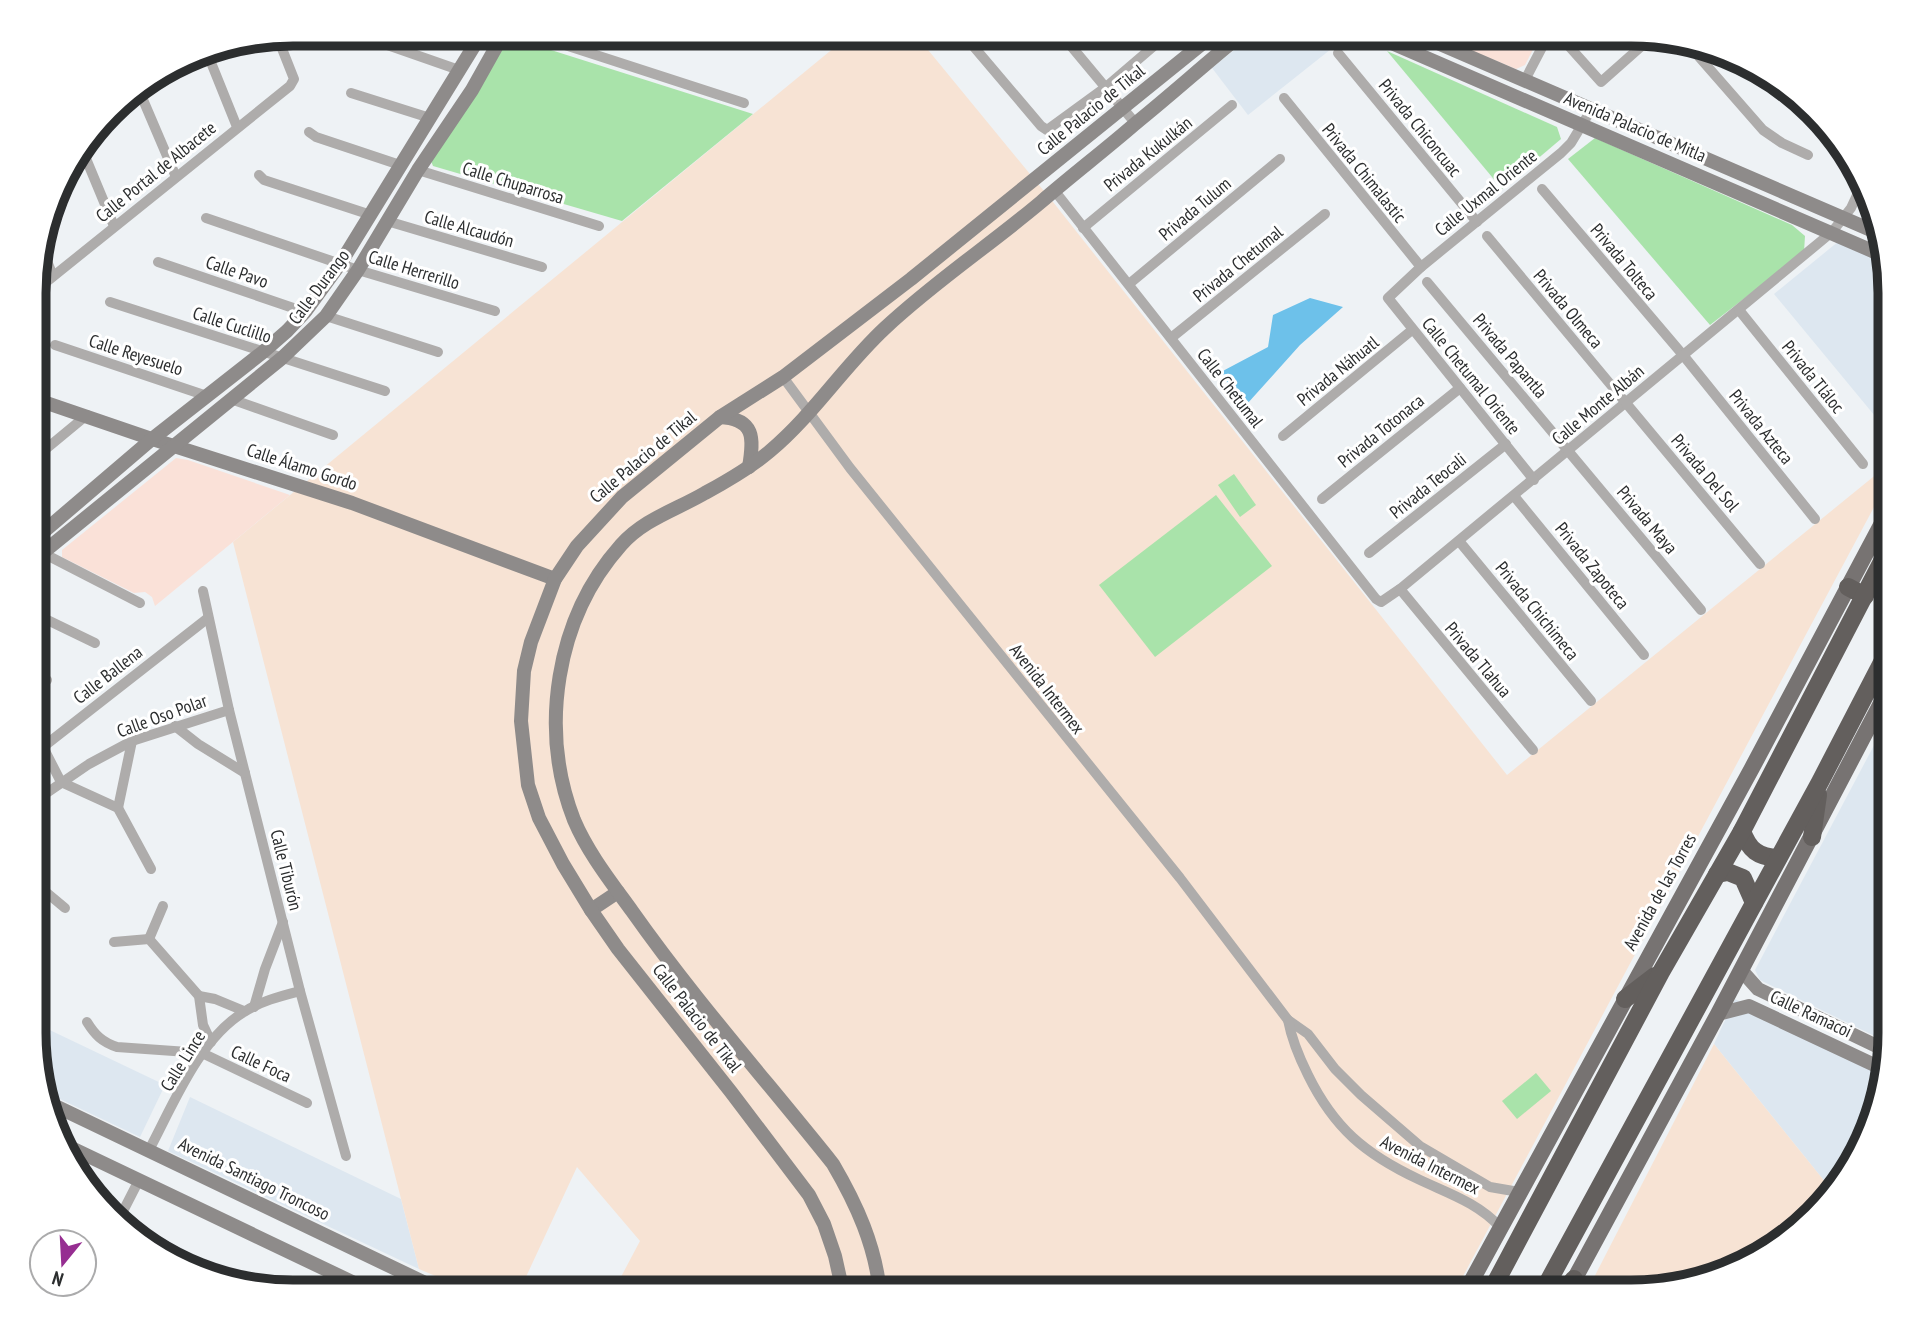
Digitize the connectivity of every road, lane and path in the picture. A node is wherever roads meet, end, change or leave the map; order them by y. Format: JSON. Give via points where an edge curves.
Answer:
{"nodes":[{"id":1,"x":281,"y":46,"type":"edge"},
{"id":2,"x":390,"y":46,"type":"edge"},
{"id":3,"x":474,"y":46,"type":"edge"},
{"id":4,"x":497,"y":46,"type":"edge"},
{"id":5,"x":568,"y":46,"type":"edge"},
{"id":6,"x":973,"y":46,"type":"edge"},
{"id":7,"x":1071,"y":46,"type":"edge"},
{"id":8,"x":1153,"y":46,"type":"edge"},
{"id":9,"x":1199,"y":46,"type":"edge"},
{"id":10,"x":1228,"y":46,"type":"edge"},
{"id":11,"x":1399,"y":46,"type":"edge"},
{"id":12,"x":1445,"y":46,"type":"edge"},
{"id":13,"x":1543,"y":46,"type":"edge"},
{"id":14,"x":1569,"y":46,"type":"edge"},
{"id":15,"x":1642,"y":46,"type":"edge"},
{"id":16,"x":1338,"y":54,"type":"dead end"},
{"id":17,"x":1698,"y":55,"type":"edge"},
{"id":18,"x":210,"y":60,"type":"edge"},
{"id":19,"x":459,"y":70,"type":"junction"},
{"id":20,"x":1525,"y":80,"type":"junction"},
{"id":21,"x":1105,"y":87,"type":"junction"},
{"id":22,"x":351,"y":93,"type":"dead end"},
{"id":23,"x":142,"y":97,"type":"edge"},
{"id":24,"x":1284,"y":98,"type":"dead end"},
{"id":25,"x":744,"y":103,"type":"dead end"},
{"id":26,"x":1232,"y":105,"type":"dead end"},
{"id":27,"x":1124,"y":108,"type":"junction"},
{"id":28,"x":1591,"y":110,"type":"junction"},
{"id":29,"x":430,"y":118,"type":"junction"},
{"id":30,"x":1136,"y":124,"type":"junction"},
{"id":31,"x":1582,"y":126,"type":"junction"},
{"id":32,"x":237,"y":127,"type":"junction"},
{"id":33,"x":309,"y":132,"type":"dead end"},
{"id":34,"x":1808,"y":155,"type":"dead end"},
{"id":35,"x":86,"y":158,"type":"edge"},
{"id":36,"x":1280,"y":159,"type":"dead end"},
{"id":37,"x":400,"y":166,"type":"junction"},
{"id":38,"x":418,"y":170,"type":"junction"},
{"id":39,"x":259,"y":176,"type":"dead end"},
{"id":40,"x":176,"y":177,"type":"junction"},
{"id":41,"x":1542,"y":189,"type":"dead end"},
{"id":42,"x":1054,"y":190,"type":"junction"},
{"id":43,"x":1857,"y":194,"type":"edge"},
{"id":44,"x":1325,"y":214,"type":"dead end"},
{"id":45,"x":371,"y":215,"type":"junction"},
{"id":46,"x":206,"y":218,"type":"dead end"},
{"id":47,"x":1844,"y":219,"type":"junction"},
{"id":48,"x":387,"y":221,"type":"junction"},
{"id":49,"x":1477,"y":222,"type":"junction"},
{"id":50,"x":114,"y":226,"type":"junction"},
{"id":51,"x":599,"y":226,"type":"dead end"},
{"id":52,"x":1083,"y":228,"type":"junction"},
{"id":53,"x":1869,"y":229,"type":"edge"},
{"id":54,"x":1832,"y":232,"type":"junction"},
{"id":55,"x":1487,"y":236,"type":"dead end"},
{"id":56,"x":1874,"y":251,"type":"edge"},
{"id":57,"x":158,"y":262,"type":"dead end"},
{"id":58,"x":48,"y":263,"type":"edge"},
{"id":59,"x":340,"y":264,"type":"junction"},
{"id":60,"x":542,"y":267,"type":"dead end"},
{"id":61,"x":1421,"y":267,"type":"junction"},
{"id":62,"x":358,"y":270,"type":"junction"},
{"id":63,"x":53,"y":276,"type":"junction"},
{"id":64,"x":46,"y":282,"type":"edge"},
{"id":65,"x":1427,"y":282,"type":"dead end"},
{"id":66,"x":1129,"y":284,"type":"junction"},
{"id":67,"x":1392,"y":292,"type":"joint"},
{"id":68,"x":110,"y":302,"type":"dead end"},
{"id":69,"x":1739,"y":310,"type":"junction"},
{"id":70,"x":495,"y":311,"type":"dead end"},
{"id":71,"x":305,"y":312,"type":"junction"},
{"id":72,"x":326,"y":316,"type":"junction"},
{"id":73,"x":1412,"y":330,"type":"junction"},
{"id":74,"x":1171,"y":338,"type":"junction"},
{"id":75,"x":55,"y":345,"type":"dead end"},
{"id":76,"x":262,"y":352,"type":"junction"},
{"id":77,"x":438,"y":352,"type":"dead end"},
{"id":78,"x":1683,"y":355,"type":"junction"},
{"id":79,"x":282,"y":358,"type":"junction"},
{"id":80,"x":783,"y":377,"type":"junction"},
{"id":81,"x":1460,"y":388,"type":"junction"},
{"id":82,"x":385,"y":391,"type":"dead end"},
{"id":83,"x":207,"y":396,"type":"junction"},
{"id":84,"x":231,"y":399,"type":"junction"},
{"id":85,"x":46,"y":402,"type":"edge"},
{"id":86,"x":1626,"y":402,"type":"junction"},
{"id":87,"x":809,"y":413,"type":"junction"},
{"id":88,"x":87,"y":415,"type":"junction"},
{"id":89,"x":720,"y":417,"type":"junction"},
{"id":90,"x":333,"y":435,"type":"dead end"},
{"id":91,"x":1283,"y":436,"type":"dead end"},
{"id":92,"x":152,"y":439,"type":"junction"},
{"id":93,"x":1506,"y":444,"type":"junction"},
{"id":94,"x":175,"y":446,"type":"junction"},
{"id":95,"x":46,"y":449,"type":"edge"},
{"id":96,"x":1569,"y":450,"type":"junction"},
{"id":97,"x":1863,"y":464,"type":"dead end"},
{"id":98,"x":749,"y":467,"type":"junction"},
{"id":99,"x":1534,"y":480,"type":"junction"},
{"id":100,"x":1514,"y":496,"type":"junction"},
{"id":101,"x":1322,"y":499,"type":"dead end"},
{"id":102,"x":1815,"y":519,"type":"dead end"},
{"id":103,"x":46,"y":530,"type":"edge"},
{"id":104,"x":1877,"y":532,"type":"edge"},
{"id":105,"x":1459,"y":541,"type":"junction"},
{"id":106,"x":46,"y":547,"type":"edge"},
{"id":107,"x":1369,"y":553,"type":"dead end"},
{"id":108,"x":46,"y":557,"type":"edge"},
{"id":109,"x":1760,"y":564,"type":"dead end"},
{"id":110,"x":1877,"y":571,"type":"edge"},
{"id":111,"x":555,"y":579,"type":"junction"},
{"id":112,"x":1848,"y":587,"type":"junction"},
{"id":113,"x":1400,"y":589,"type":"junction"},
{"id":114,"x":203,"y":591,"type":"dead end"},
{"id":115,"x":1865,"y":596,"type":"junction"},
{"id":116,"x":1384,"y":601,"type":"joint"},
{"id":117,"x":141,"y":603,"type":"dead end"},
{"id":118,"x":1701,"y":610,"type":"dead end"},
{"id":119,"x":208,"y":618,"type":"junction"},
{"id":120,"x":46,"y":619,"type":"edge"},
{"id":121,"x":95,"y":643,"type":"dead end"},
{"id":122,"x":1644,"y":655,"type":"dead end"},
{"id":123,"x":1878,"y":673,"type":"edge"},
{"id":124,"x":1591,"y":701,"type":"dead end"},
{"id":125,"x":229,"y":709,"type":"junction"},
{"id":126,"x":1878,"y":710,"type":"edge"},
{"id":127,"x":175,"y":726,"type":"junction"},
{"id":128,"x":132,"y":741,"type":"junction"},
{"id":129,"x":46,"y":743,"type":"edge"},
{"id":130,"x":1533,"y":750,"type":"dead end"},
{"id":131,"x":46,"y":755,"type":"edge"},
{"id":132,"x":245,"y":773,"type":"junction"},
{"id":133,"x":61,"y":782,"type":"junction"},
{"id":134,"x":1820,"y":782,"type":"junction"},
{"id":135,"x":46,"y":793,"type":"edge"},
{"id":136,"x":118,"y":808,"type":"junction"},
{"id":137,"x":1742,"y":831,"type":"junction"},
{"id":138,"x":1812,"y":836,"type":"junction"},
{"id":139,"x":1778,"y":858,"type":"junction"},
{"id":140,"x":151,"y":869,"type":"dead end"},
{"id":141,"x":1717,"y":874,"type":"junction"},
{"id":142,"x":46,"y":892,"type":"edge"},
{"id":143,"x":618,"y":892,"type":"junction"},
{"id":144,"x":1754,"y":903,"type":"junction"},
{"id":145,"x":163,"y":906,"type":"dead end"},
{"id":146,"x":65,"y":908,"type":"dead end"},
{"id":147,"x":591,"y":911,"type":"junction"},
{"id":148,"x":283,"y":922,"type":"junction"},
{"id":149,"x":149,"y":939,"type":"junction"},
{"id":150,"x":114,"y":943,"type":"dead end"},
{"id":151,"x":1741,"y":970,"type":"junction"},
{"id":152,"x":1661,"y":972,"type":"junction"},
{"id":153,"x":1758,"y":989,"type":"junction"},
{"id":154,"x":300,"y":991,"type":"junction"},
{"id":155,"x":199,"y":996,"type":"junction"},
{"id":156,"x":1625,"y":999,"type":"junction"},
{"id":157,"x":1749,"y":1006,"type":"junction"},
{"id":158,"x":249,"y":1009,"type":"junction"},
{"id":159,"x":1718,"y":1014,"type":"junction"},
{"id":160,"x":1288,"y":1020,"type":"junction"},
{"id":161,"x":87,"y":1022,"type":"dead end"},
{"id":162,"x":211,"y":1042,"type":"junction"},
{"id":163,"x":1877,"y":1046,"type":"edge"},
{"id":164,"x":202,"y":1053,"type":"junction"},
{"id":165,"x":1875,"y":1065,"type":"edge"},
{"id":166,"x":307,"y":1102,"type":"dead end"},
{"id":167,"x":57,"y":1107,"type":"edge"},
{"id":168,"x":75,"y":1150,"type":"edge"},
{"id":169,"x":149,"y":1150,"type":"junction"},
{"id":170,"x":346,"y":1156,"type":"dead end"},
{"id":171,"x":139,"y":1180,"type":"junction"},
{"id":172,"x":1519,"y":1192,"type":"junction"},
{"id":173,"x":122,"y":1212,"type":"edge"},
{"id":174,"x":1500,"y":1227,"type":"junction"},
{"id":175,"x":348,"y":1280,"type":"edge"},
{"id":176,"x":419,"y":1280,"type":"edge"},
{"id":177,"x":840,"y":1280,"type":"edge"},
{"id":178,"x":878,"y":1280,"type":"edge"},
{"id":179,"x":1472,"y":1280,"type":"edge"},
{"id":180,"x":1497,"y":1280,"type":"edge"},
{"id":181,"x":1549,"y":1280,"type":"edge"},
{"id":182,"x":1571,"y":1280,"type":"edge"}],
"edges":[{"from":1,"to":32,"type":"street","name":"Calle Portal de Albacete","via":[[294,79]]},
{"from":2,"to":19,"type":"street"},
{"from":3,"to":19,"type":"street","name":"Calle Durango"},
{"from":4,"to":38,"type":"street","name":"Calle Durango"},
{"from":5,"to":25,"type":"street"},
{"from":6,"to":21,"type":"street","via":[[1046,130]]},
{"from":7,"to":21,"type":"street"},
{"from":8,"to":21,"type":"street"},
{"from":9,"to":27,"type":"street","name":"Calle Palacio de Tikal"},
{"from":10,"to":30,"type":"street","name":"Calle Palacio de Tikal"},
{"from":11,"to":31,"type":"street","name":"Avenida Palacio de Mitla"},
{"from":12,"to":20,"type":"street","name":"Avenida Palacio de Mitla"},
{"from":13,"to":20,"type":"street"},
{"from":14,"to":15,"type":"street","via":[[1601,82]]},
{"from":16,"to":49,"type":"street","name":"Privada Chiconcuac"},
{"from":17,"to":34,"type":"street","via":[[1763,130]]},
{"from":18,"to":32,"type":"street"},
{"from":19,"to":29,"type":"street","name":"Calle Durango"},
{"from":20,"to":28,"type":"street","name":"Avenida Palacio de Mitla"},
{"from":21,"to":27,"type":"street"},
{"from":22,"to":29,"type":"street"},
{"from":23,"to":40,"type":"street"},
{"from":24,"to":61,"type":"street","name":"Privada Chimalastic"},
{"from":26,"to":52,"type":"street","name":"Privada Kukulkán"},
{"from":27,"to":30,"type":"street"},
{"from":27,"to":80,"type":"street","name":"Calle Palacio de Tikal"},
{"from":28,"to":31,"type":"street","name":"Calle Uxmal Oriente"},
{"from":28,"to":47,"type":"street","name":"Avenida Palacio de Mitla"},
{"from":29,"to":37,"type":"street","name":"Calle Durango"},
{"from":30,"to":42,"type":"street","name":"Calle Palacio de Tikal"},
{"from":31,"to":49,"type":"street","name":"Calle Uxmal Oriente","via":[[1571,143]]},
{"from":31,"to":54,"type":"street","name":"Avenida Palacio de Mitla"},
{"from":32,"to":40,"type":"street","name":"Calle Portal de Albacete"},
{"from":33,"to":37,"type":"street"},
{"from":35,"to":50,"type":"street"},
{"from":36,"to":66,"type":"street","name":"Privada Tulum"},
{"from":37,"to":45,"type":"street","name":"Calle Durango"},
{"from":38,"to":48,"type":"street","name":"Calle Durango"},
{"from":38,"to":51,"type":"street","name":"Calle Chuparrosa"},
{"from":39,"to":45,"type":"street"},
{"from":40,"to":50,"type":"street","name":"Calle Portal de Albacete"},
{"from":41,"to":78,"type":"street","name":"Privada Tolteca"},
{"from":42,"to":52,"type":"street","name":"Calle Chetumal"},
{"from":42,"to":87,"type":"street","name":"Calle Palacio de Tikal","via":[[885,328]]},
{"from":43,"to":47,"type":"street","name":"Calle Monte Albán"},
{"from":44,"to":74,"type":"street","name":"Privada Chetumal"},
{"from":45,"to":59,"type":"street","name":"Calle Durango"},
{"from":46,"to":59,"type":"street","name":"Calle Herrerillo"},
{"from":47,"to":53,"type":"street","name":"Avenida Palacio de Mitla"},
{"from":47,"to":54,"type":"street","name":"Calle Monte Albán"},
{"from":48,"to":60,"type":"street","name":"Calle Alcaudón"},
{"from":48,"to":62,"type":"street","name":"Calle Durango"},
{"from":49,"to":61,"type":"street","name":"Calle Uxmal Oriente"},
{"from":50,"to":63,"type":"street","name":"Calle Portal de Albacete"},
{"from":52,"to":66,"type":"street","name":"Calle Chetumal"},
{"from":54,"to":56,"type":"street","name":"Avenida Palacio de Mitla"},
{"from":54,"to":69,"type":"street","name":"Calle Monte Albán"},
{"from":55,"to":86,"type":"street","name":"Privada Olmeca"},
{"from":57,"to":71,"type":"street","name":"Calle Pavo"},
{"from":58,"to":63,"type":"street"},
{"from":59,"to":62,"type":"street","name":"Calle Herrerillo"},
{"from":59,"to":71,"type":"street","name":"Calle Durango"},
{"from":61,"to":67,"type":"street","name":"Calle Uxmal Oriente"},
{"from":62,"to":70,"type":"street","name":"Calle Herrerillo"},
{"from":62,"to":72,"type":"street","name":"Calle Durango"},
{"from":63,"to":64,"type":"street","name":"Calle Portal de Albacete"},
{"from":65,"to":96,"type":"street","name":"Privada Papantla"},
{"from":66,"to":74,"type":"street","name":"Calle Chetumal"},
{"from":67,"to":73,"type":"street","name":"Calle Chetumal Oriente","via":[[1389,301]]},
{"from":68,"to":76,"type":"street","name":"Calle Cuclillo"},
{"from":69,"to":78,"type":"street","name":"Calle Monte Albán"},
{"from":69,"to":97,"type":"street","name":"Privada Tláloc"},
{"from":71,"to":76,"type":"street","name":"Calle Durango"},
{"from":72,"to":77,"type":"street"},
{"from":72,"to":79,"type":"street","name":"Calle Durango"},
{"from":73,"to":81,"type":"street","name":"Calle Chetumal Oriente"},
{"from":73,"to":91,"type":"street","name":"Privada Náhuatl"},
{"from":74,"to":116,"type":"street","name":"Calle Chetumal","via":[[1376,599]]},
{"from":75,"to":83,"type":"street","name":"Calle Reyesuelo"},
{"from":76,"to":79,"type":"street","name":"Calle Cuclillo"},
{"from":76,"to":83,"type":"street","name":"Calle Durango"},
{"from":78,"to":86,"type":"street","name":"Calle Monte Albán"},
{"from":78,"to":102,"type":"street","name":"Privada Azteca"},
{"from":79,"to":82,"type":"street","name":"Calle Cuclillo"},
{"from":79,"to":84,"type":"street","name":"Calle Durango"},
{"from":80,"to":87,"type":"street","name":"Avenida Intermex"},
{"from":80,"to":89,"type":"street","name":"Calle Palacio de Tikal"},
{"from":81,"to":93,"type":"street","name":"Calle Chetumal Oriente"},
{"from":81,"to":101,"type":"street","name":"Privada Totonaca"},
{"from":83,"to":92,"type":"street","name":"Calle Durango"},
{"from":84,"to":90,"type":"street"},
{"from":84,"to":94,"type":"street","name":"Calle Durango"},
{"from":85,"to":88,"type":"street","name":"Calle Álamo Gordo"},
{"from":86,"to":96,"type":"street","name":"Calle Monte Albán"},
{"from":86,"to":109,"type":"street","name":"Privada Del Sol"},
{"from":87,"to":98,"type":"street","name":"Calle Palacio de Tikal"},
{"from":87,"to":160,"type":"street","name":"Avenida Intermex"},
{"from":88,"to":92,"type":"street","name":"Calle Álamo Gordo"},
{"from":88,"to":95,"type":"street"},
{"from":89,"to":98,"type":"street","via":[[738,419],[746,426],[752,437]]},
{"from":89,"to":111,"type":"street","name":"Calle Palacio de Tikal","via":[[622,497],[577,546]]},
{"from":92,"to":94,"type":"street","name":"Calle Álamo Gordo"},
{"from":92,"to":103,"type":"street","name":"Calle Durango"},
{"from":93,"to":99,"type":"street","name":"Calle Chetumal Oriente"},
{"from":93,"to":107,"type":"street","name":"Privada Teocali"},
{"from":94,"to":106,"type":"street","name":"Calle Durango"},
{"from":94,"to":111,"type":"street","name":"Calle Álamo Gordo","via":[[352,503]]},
{"from":96,"to":99,"type":"street","name":"Calle Monte Albán"},
{"from":96,"to":118,"type":"street","name":"Privada Maya"},
{"from":98,"to":143,"type":"street","name":"Calle Palacio de Tikal","via":[[634,532],[590,590],[563,657],[555,728],[558,763],[575,822]]},
{"from":99,"to":100,"type":"street","name":"Calle Monte Albán"},
{"from":100,"to":105,"type":"street","name":"Calle Monte Albán"},
{"from":100,"to":122,"type":"street","name":"Privada Zapoteca"},
{"from":104,"to":112,"type":"main road","name":"Avenida de las Torres"},
{"from":105,"to":113,"type":"street","name":"Calle Monte Albán"},
{"from":105,"to":124,"type":"street","name":"Privada Chichimeca"},
{"from":108,"to":117,"type":"street"},
{"from":110,"to":115,"type":"highway"},
{"from":111,"to":147,"type":"street","name":"Calle Palacio de Tikal","via":[[524,671],[523,754],[539,818]]},
{"from":112,"to":115,"type":"highway"},
{"from":112,"to":156,"type":"main road","name":"Avenida de las Torres"},
{"from":113,"to":116,"type":"street","name":"Calle Monte Albán"},
{"from":113,"to":130,"type":"street","name":"Privada Tlahua"},
{"from":114,"to":119,"type":"street","name":"Calle Tiburón"},
{"from":115,"to":137,"type":"highway"},
{"from":119,"to":125,"type":"street","name":"Calle Tiburón"},
{"from":119,"to":129,"type":"street","name":"Calle Ballena"},
{"from":120,"to":121,"type":"street"},
{"from":123,"to":134,"type":"highway"},
{"from":125,"to":127,"type":"street","name":"Calle Oso Polar"},
{"from":125,"to":132,"type":"street","name":"Calle Tiburón"},
{"from":126,"to":138,"type":"main road"},
{"from":127,"to":128,"type":"street","name":"Calle Oso Polar"},
{"from":127,"to":132,"type":"street"},
{"from":128,"to":133,"type":"street","name":"Calle Oso Polar"},
{"from":128,"to":136,"type":"street"},
{"from":131,"to":133,"type":"street","name":"Calle Ballena"},
{"from":132,"to":148,"type":"street","name":"Calle Tiburón"},
{"from":133,"to":135,"type":"street","name":"Calle Oso Polar"},
{"from":133,"to":136,"type":"street"},
{"from":134,"to":138,"type":"highway"},
{"from":134,"to":139,"type":"highway"},
{"from":136,"to":140,"type":"street"},
{"from":137,"to":139,"type":"highway","via":[[1751,850]]},
{"from":137,"to":141,"type":"highway"},
{"from":138,"to":151,"type":"main road"},
{"from":139,"to":144,"type":"highway"},
{"from":141,"to":144,"type":"highway","via":[[1728,872],[1743,878]]},
{"from":141,"to":152,"type":"highway"},
{"from":142,"to":146,"type":"street"},
{"from":143,"to":147,"type":"street"},
{"from":143,"to":178,"type":"street","name":"Calle Palacio de Tikal","via":[[682,979],[833,1164],[863,1223]]},
{"from":144,"to":181,"type":"highway"},
{"from":145,"to":149,"type":"street"},
{"from":147,"to":177,"type":"street","name":"Calle Palacio de Tikal","via":[[809,1195],[824,1224]]},
{"from":148,"to":154,"type":"street","name":"Calle Tiburón"},
{"from":148,"to":158,"type":"street"},
{"from":149,"to":150,"type":"street"},
{"from":149,"to":155,"type":"street"},
{"from":151,"to":153,"type":"street","name":"Calle Ramacoi"},
{"from":151,"to":159,"type":"main road"},
{"from":152,"to":156,"type":"highway"},
{"from":152,"to":180,"type":"highway"},
{"from":153,"to":157,"type":"street","via":[[1748,994]]},
{"from":153,"to":163,"type":"street","name":"Calle Ramacoi"},
{"from":154,"to":158,"type":"street","name":"Calle Lince"},
{"from":154,"to":170,"type":"street","name":"Calle Tiburón"},
{"from":155,"to":158,"type":"street"},
{"from":155,"to":162,"type":"street"},
{"from":156,"to":172,"type":"main road","name":"Avenida de las Torres"},
{"from":157,"to":159,"type":"street","name":"Calle Ramacoi"},
{"from":157,"to":165,"type":"street","name":"Calle Ramacoi"},
{"from":158,"to":162,"type":"street","name":"Calle Lince"},
{"from":159,"to":182,"type":"main road"},
{"from":160,"to":172,"type":"street","name":"Avenida Intermex","via":[[1308,1034],[1361,1095],[1420,1146],[1490,1187]]},
{"from":160,"to":174,"type":"street","name":"Avenida Intermex","via":[[1292,1043],[1317,1094],[1352,1139],[1375,1157],[1482,1210]]},
{"from":161,"to":164,"type":"street","via":[[94,1034],[117,1047]]},
{"from":162,"to":164,"type":"street","name":"Calle Lince"},
{"from":164,"to":166,"type":"street","name":"Calle Foca"},
{"from":164,"to":169,"type":"street","name":"Calle Lince"},
{"from":167,"to":169,"type":"street","name":"Avenida Santiago Troncoso"},
{"from":168,"to":171,"type":"street"},
{"from":169,"to":176,"type":"street","name":"Avenida Santiago Troncoso"},
{"from":171,"to":173,"type":"street"},
{"from":171,"to":175,"type":"street"},
{"from":172,"to":174,"type":"main road","name":"Avenida de las Torres"},
{"from":174,"to":179,"type":"main road","name":"Avenida de las Torres"}]}
